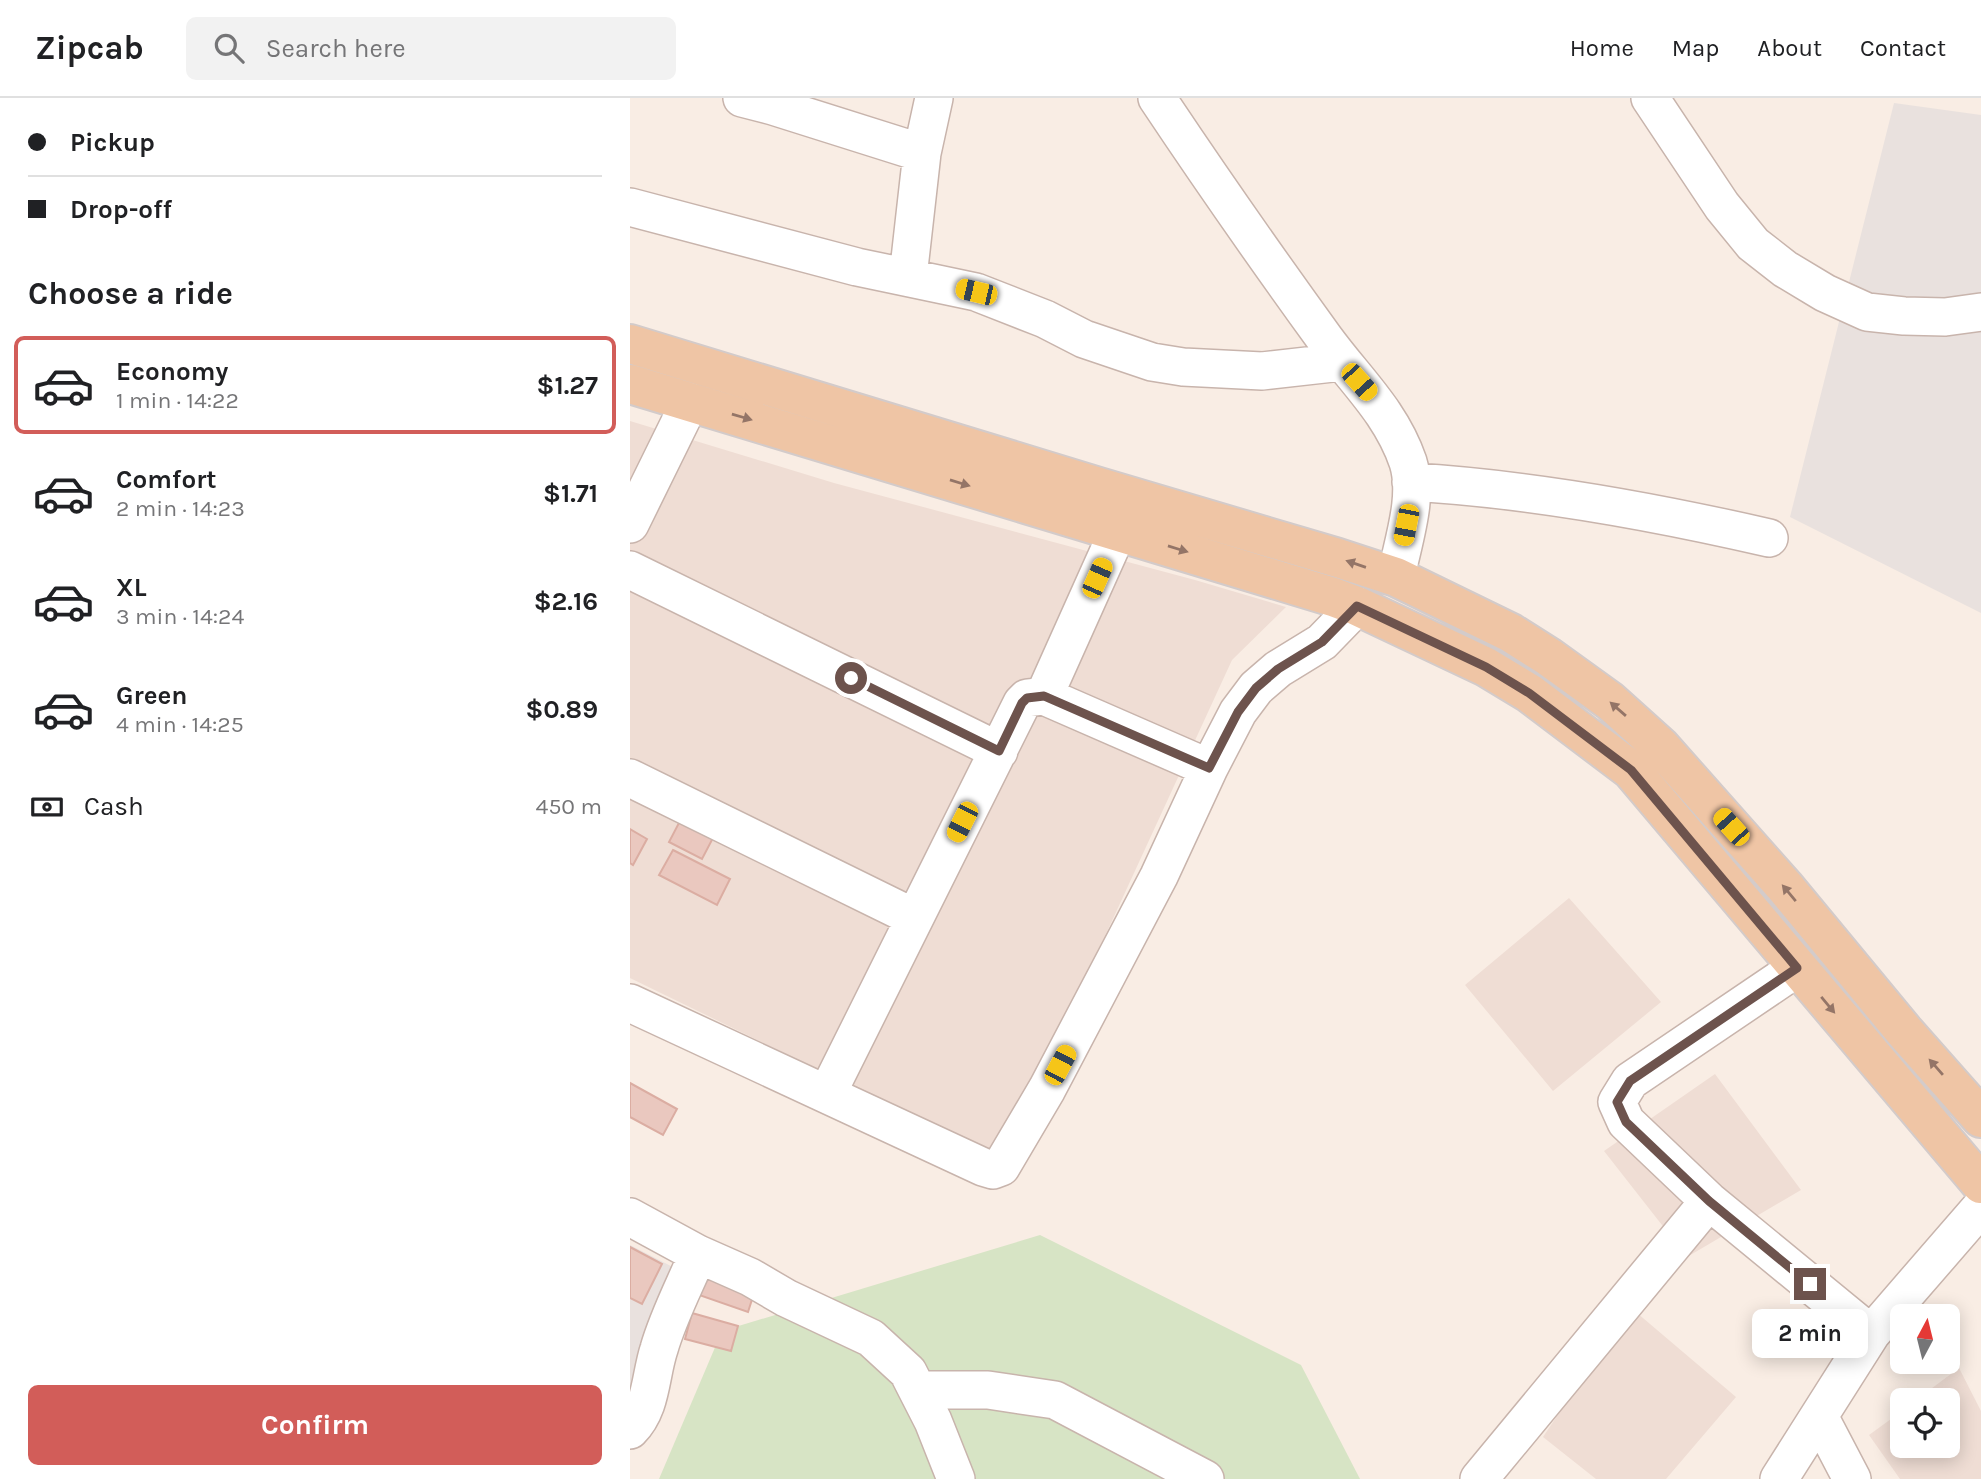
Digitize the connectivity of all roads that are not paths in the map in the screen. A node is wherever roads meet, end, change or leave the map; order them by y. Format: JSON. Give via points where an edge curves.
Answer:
{"nodes":[{"id":1,"x":742,"y":98,"type":"edge"},
{"id":2,"x":934,"y":98,"type":"edge"},
{"id":3,"x":1157,"y":98,"type":"edge"},
{"id":4,"x":1650,"y":98,"type":"edge"},
{"id":5,"x":922,"y":153,"type":"junction"},
{"id":6,"x":630,"y":206,"type":"edge"},
{"id":7,"x":908,"y":277,"type":"junction"},
{"id":8,"x":1981,"y":312,"type":"edge"},
{"id":9,"x":630,"y":344,"type":"edge"},
{"id":10,"x":1342,"y":362,"type":"junction"},
{"id":11,"x":630,"y":384,"type":"edge"},
{"id":12,"x":690,"y":402,"type":"junction"},
{"id":13,"x":1411,"y":482,"type":"junction"},
{"id":14,"x":630,"y":524,"type":"edge"},
{"id":15,"x":1118,"y":531,"type":"junction"},
{"id":16,"x":1769,"y":538,"type":"dead end"},
{"id":17,"x":630,"y":570,"type":"edge"},
{"id":18,"x":1396,"y":577,"type":"junction"},
{"id":19,"x":1357,"y":606,"type":"junction"},
{"id":20,"x":1044,"y":696,"type":"junction"},
{"id":21,"x":1660,"y":746,"type":"junction"},
{"id":22,"x":999,"y":751,"type":"junction"},
{"id":23,"x":1209,"y":768,"type":"junction"},
{"id":24,"x":1631,"y":770,"type":"junction"},
{"id":25,"x":630,"y":778,"type":"edge"},
{"id":26,"x":913,"y":917,"type":"junction"},
{"id":27,"x":1797,"y":968,"type":"junction"},
{"id":28,"x":630,"y":1003,"type":"edge"},
{"id":29,"x":827,"y":1094,"type":"junction"},
{"id":30,"x":1981,"y":1118,"type":"edge"},
{"id":31,"x":1981,"y":1184,"type":"edge"},
{"id":32,"x":1709,"y":1201,"type":"junction"},
{"id":33,"x":1981,"y":1207,"type":"edge"},
{"id":34,"x":630,"y":1217,"type":"edge"},
{"id":35,"x":698,"y":1254,"type":"junction"},
{"id":36,"x":1871,"y":1334,"type":"junction"},
{"id":37,"x":919,"y":1390,"type":"junction"},
{"id":38,"x":1819,"y":1416,"type":"junction"},
{"id":39,"x":630,"y":1430,"type":"edge"},
{"id":40,"x":956,"y":1479,"type":"edge"},
{"id":41,"x":1205,"y":1479,"type":"edge"},
{"id":42,"x":1479,"y":1479,"type":"edge"},
{"id":43,"x":1779,"y":1479,"type":"edge"},
{"id":44,"x":1852,"y":1479,"type":"edge"}],
"edges":[{"from":1,"to":5,"type":"street"},
{"from":2,"to":5,"type":"street"},
{"from":3,"to":10,"type":"street"},
{"from":4,"to":8,"type":"street","via":[[1722,206],[1753,243],[1785,269],[1867,312],[1945,317]]},
{"from":5,"to":7,"type":"street"},
{"from":6,"to":7,"type":"street"},
{"from":7,"to":10,"type":"street","via":[[1008,303],[1084,339],[1152,362],[1262,371]]},
{"from":18,"to":9,"type":"main road","one_way":true},
{"from":10,"to":13,"type":"street","via":[[1377,401],[1395,432]]},
{"from":11,"to":12,"type":"main road"},
{"from":12,"to":14,"type":"street"},
{"from":12,"to":15,"type":"main road","one_way":true},
{"from":13,"to":16,"type":"street","via":[[1484,486],[1687,519]]},
{"from":13,"to":18,"type":"street"},
{"from":15,"to":19,"type":"main road","one_way":true},
{"from":15,"to":20,"type":"street"},
{"from":17,"to":22,"type":"street"},
{"from":21,"to":18,"type":"main road","one_way":true,"via":[[1610,701],[1549,657],[1511,633]]},
{"from":19,"to":23,"type":"street","via":[[1322,642],[1256,688]]},
{"from":19,"to":24,"type":"main road","via":[[1529,693]]},
{"from":20,"to":22,"type":"street","via":[[1022,703]]},
{"from":20,"to":23,"type":"street"},
{"from":21,"to":24,"type":"main road"},
{"from":30,"to":21,"type":"main road","one_way":true},
{"from":22,"to":26,"type":"street"},
{"from":23,"to":29,"type":"street","via":[[1159,876],[1001,1167],[989,1169]]},
{"from":24,"to":27,"type":"main road"},
{"from":25,"to":26,"type":"street"},
{"from":26,"to":29,"type":"street"},
{"from":27,"to":31,"type":"main road","one_way":true},
{"from":27,"to":32,"type":"street","via":[[1630,1081],[1617,1102],[1626,1122]]},
{"from":28,"to":29,"type":"street"},
{"from":32,"to":36,"type":"street"},
{"from":32,"to":42,"type":"street"},
{"from":33,"to":36,"type":"street"},
{"from":34,"to":35,"type":"street"},
{"from":35,"to":37,"type":"street","via":[[871,1338],[908,1372]]},
{"from":35,"to":39,"type":"street","via":[[658,1349],[645,1406]]},
{"from":36,"to":38,"type":"street"},
{"from":37,"to":40,"type":"street"},
{"from":37,"to":41,"type":"street","via":[[988,1390],[1055,1400]]},
{"from":38,"to":43,"type":"street"},
{"from":38,"to":44,"type":"street"}]}
